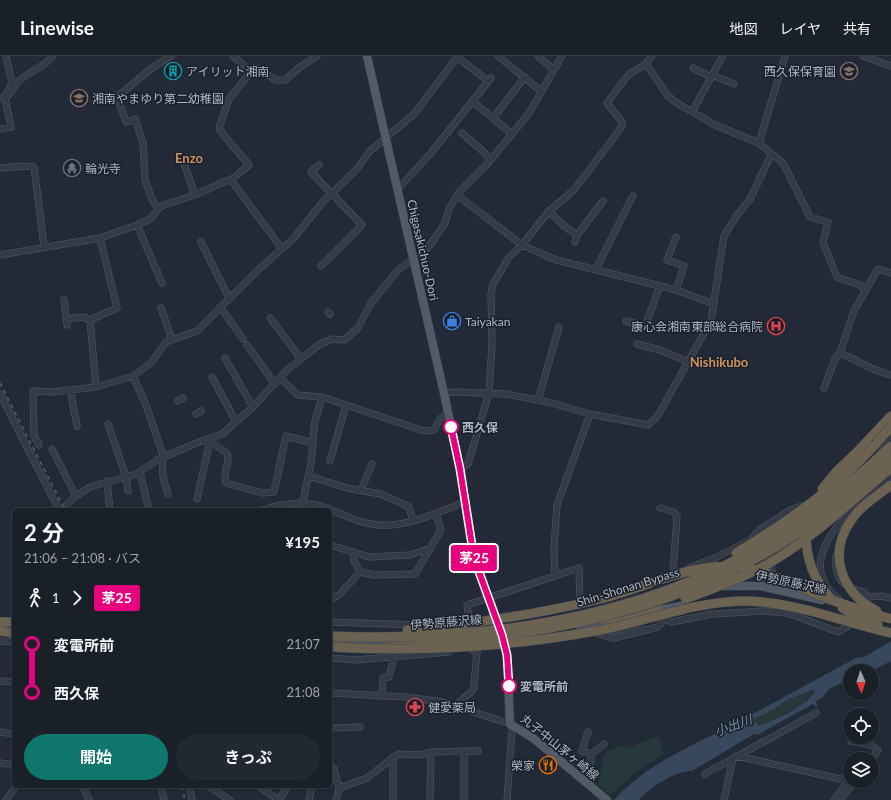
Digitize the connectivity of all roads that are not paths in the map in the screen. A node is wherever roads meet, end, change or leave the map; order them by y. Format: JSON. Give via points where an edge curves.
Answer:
{"nodes":[{"id":1,"x":6,"y":56,"type":"edge"},
{"id":2,"x":53,"y":56,"type":"edge"},
{"id":3,"x":171,"y":56,"type":"edge"},
{"id":4,"x":233,"y":56,"type":"edge"},
{"id":5,"x":317,"y":56,"type":"edge"},
{"id":6,"x":367,"y":56,"type":"edge"},
{"id":7,"x":498,"y":56,"type":"edge"},
{"id":8,"x":538,"y":56,"type":"edge"},
{"id":9,"x":562,"y":56,"type":"edge"},
{"id":10,"x":652,"y":56,"type":"edge"},
{"id":11,"x":785,"y":56,"type":"edge"},
{"id":12,"x":863,"y":56,"type":"edge"},
{"id":13,"x":458,"y":57,"type":"edge"},
{"id":14,"x":722,"y":57,"type":"dead end"},
{"id":15,"x":646,"y":64,"type":"junction"},
{"id":16,"x":891,"y":66,"type":"edge"},
{"id":17,"x":693,"y":68,"type":"dead end"},
{"id":18,"x":553,"y":69,"type":"junction"},
{"id":19,"x":250,"y":71,"type":"junction"},
{"id":20,"x":712,"y":76,"type":"junction"},
{"id":21,"x":525,"y":78,"type":"junction"},
{"id":22,"x":734,"y":84,"type":"dead end"},
{"id":23,"x":541,"y":91,"type":"junction"},
{"id":24,"x":2,"y":98,"type":"edge"},
{"id":25,"x":472,"y":101,"type":"junction"},
{"id":26,"x":692,"y":112,"type":"junction"},
{"id":27,"x":493,"y":118,"type":"junction"},
{"id":28,"x":0,"y":129,"type":"edge"},
{"id":29,"x":462,"y":133,"type":"dead end"},
{"id":30,"x":512,"y":134,"type":"junction"},
{"id":31,"x":385,"y":138,"type":"junction"},
{"id":32,"x":759,"y":143,"type":"junction"},
{"id":33,"x":771,"y":155,"type":"junction"},
{"id":34,"x":490,"y":160,"type":"junction"},
{"id":35,"x":183,"y":161,"type":"dead end"},
{"id":36,"x":319,"y":166,"type":"dead end"},
{"id":37,"x":0,"y":168,"type":"edge"},
{"id":38,"x":231,"y":180,"type":"junction"},
{"id":39,"x":397,"y":190,"type":"junction"},
{"id":40,"x":332,"y":194,"type":"junction"},
{"id":41,"x":194,"y":195,"type":"junction"},
{"id":42,"x":457,"y":195,"type":"junction"},
{"id":43,"x":634,"y":196,"type":"dead end"},
{"id":44,"x":603,"y":201,"type":"dead end"},
{"id":45,"x":158,"y":209,"type":"junction"},
{"id":46,"x":549,"y":211,"type":"junction"},
{"id":47,"x":137,"y":225,"type":"junction"},
{"id":48,"x":676,"y":237,"type":"dead end"},
{"id":49,"x":100,"y":238,"type":"junction"},
{"id":50,"x":201,"y":242,"type":"dead end"},
{"id":51,"x":522,"y":245,"type":"junction"},
{"id":52,"x":44,"y":246,"type":"junction"},
{"id":53,"x":282,"y":249,"type":"junction"},
{"id":54,"x":0,"y":255,"type":"edge"},
{"id":55,"x":413,"y":259,"type":"junction"},
{"id":56,"x":321,"y":266,"type":"dead end"},
{"id":57,"x":596,"y":269,"type":"junction"},
{"id":58,"x":891,"y":273,"type":"edge"},
{"id":59,"x":162,"y":283,"type":"dead end"},
{"id":60,"x":660,"y":286,"type":"junction"},
{"id":61,"x":676,"y":290,"type":"junction"},
{"id":62,"x":865,"y":290,"type":"junction"},
{"id":63,"x":229,"y":298,"type":"junction"},
{"id":64,"x":64,"y":300,"type":"dead end"},
{"id":65,"x":714,"y":304,"type":"junction"},
{"id":66,"x":220,"y":307,"type":"junction"},
{"id":67,"x":161,"y":308,"type":"dead end"},
{"id":68,"x":270,"y":318,"type":"dead end"},
{"id":69,"x":90,"y":320,"type":"junction"},
{"id":70,"x":626,"y":321,"type":"dead end"},
{"id":71,"x":559,"y":327,"type":"dead end"},
{"id":72,"x":243,"y":338,"type":"dead end"},
{"id":73,"x":172,"y":340,"type":"junction"},
{"id":74,"x":637,"y":344,"type":"dead end"},
{"id":75,"x":247,"y":345,"type":"dead end"},
{"id":76,"x":840,"y":353,"type":"junction"},
{"id":77,"x":224,"y":358,"type":"dead end"},
{"id":78,"x":301,"y":359,"type":"junction"},
{"id":79,"x":688,"y":362,"type":"junction"},
{"id":80,"x":891,"y":375,"type":"edge"},
{"id":81,"x":134,"y":376,"type":"junction"},
{"id":82,"x":212,"y":377,"type":"dead end"},
{"id":83,"x":280,"y":378,"type":"junction"},
{"id":84,"x":275,"y":384,"type":"junction"},
{"id":85,"x":96,"y":386,"type":"junction"},
{"id":86,"x":824,"y":388,"type":"dead end"},
{"id":87,"x":70,"y":390,"type":"junction"},
{"id":88,"x":489,"y":392,"type":"junction"},
{"id":89,"x":444,"y":393,"type":"junction"},
{"id":90,"x":0,"y":394,"type":"edge"},
{"id":91,"x":322,"y":397,"type":"junction"},
{"id":92,"x":538,"y":400,"type":"junction"},
{"id":93,"x":346,"y":405,"type":"junction"},
{"id":94,"x":253,"y":407,"type":"junction"},
{"id":95,"x":448,"y":413,"type":"junction"},
{"id":96,"x":590,"y":414,"type":"junction"},
{"id":97,"x":891,"y":416,"type":"edge"},
{"id":98,"x":236,"y":422,"type":"junction"},
{"id":99,"x":108,"y":424,"type":"dead end"},
{"id":100,"x":77,"y":426,"type":"dead end"},
{"id":101,"x":891,"y":426,"type":"edge"},
{"id":102,"x":891,"y":434,"type":"edge"},
{"id":103,"x":207,"y":440,"type":"junction"},
{"id":104,"x":313,"y":443,"type":"junction"},
{"id":105,"x":39,"y":445,"type":"dead end"},
{"id":106,"x":891,"y":446,"type":"edge"},
{"id":107,"x":52,"y":449,"type":"dead end"},
{"id":108,"x":891,"y":458,"type":"edge"},
{"id":109,"x":163,"y":459,"type":"junction"},
{"id":110,"x":330,"y":461,"type":"dead end"},
{"id":111,"x":373,"y":464,"type":"dead end"},
{"id":112,"x":891,"y":468,"type":"edge"},
{"id":113,"x":460,"y":469,"type":"junction"},
{"id":114,"x":855,"y":470,"type":"junction"},
{"id":115,"x":140,"y":472,"type":"junction"},
{"id":116,"x":891,"y":475,"type":"edge"},
{"id":117,"x":309,"y":476,"type":"junction"},
{"id":118,"x":126,"y":477,"type":"junction"},
{"id":119,"x":107,"y":481,"type":"junction"},
{"id":120,"x":891,"y":485,"type":"edge"},
{"id":121,"x":361,"y":490,"type":"junction"},
{"id":122,"x":128,"y":491,"type":"dead end"},
{"id":123,"x":873,"y":491,"type":"junction"},
{"id":124,"x":168,"y":494,"type":"dead end"},
{"id":125,"x":76,"y":496,"type":"junction"},
{"id":126,"x":197,"y":499,"type":"dead end"},
{"id":127,"x":465,"y":502,"type":"junction"},
{"id":128,"x":817,"y":503,"type":"junction"},
{"id":129,"x":67,"y":504,"type":"dead end"},
{"id":130,"x":302,"y":507,"type":"edge"},
{"id":131,"x":58,"y":508,"type":"edge"},
{"id":132,"x":110,"y":508,"type":"edge"},
{"id":133,"x":149,"y":508,"type":"edge"},
{"id":134,"x":272,"y":508,"type":"edge"},
{"id":135,"x":325,"y":508,"type":"edge"},
{"id":136,"x":660,"y":508,"type":"dead end"},
{"id":137,"x":332,"y":511,"type":"edge"},
{"id":138,"x":436,"y":513,"type":"junction"},
{"id":139,"x":849,"y":513,"type":"junction"},
{"id":140,"x":413,"y":521,"type":"junction"},
{"id":141,"x":332,"y":546,"type":"edge"},
{"id":142,"x":431,"y":548,"type":"junction"},
{"id":143,"x":353,"y":552,"type":"junction"},
{"id":144,"x":758,"y":552,"type":"junction"},
{"id":145,"x":360,"y":572,"type":"junction"},
{"id":146,"x":673,"y":574,"type":"junction"},
{"id":147,"x":555,"y":575,"type":"junction"},
{"id":148,"x":760,"y":586,"type":"junction"},
{"id":149,"x":891,"y":598,"type":"edge"},
{"id":150,"x":332,"y":599,"type":"edge"},
{"id":151,"x":489,"y":599,"type":"junction"},
{"id":152,"x":636,"y":601,"type":"junction"},
{"id":153,"x":580,"y":603,"type":"junction"},
{"id":154,"x":806,"y":607,"type":"junction"},
{"id":155,"x":849,"y":607,"type":"junction"},
{"id":156,"x":650,"y":612,"type":"junction"},
{"id":157,"x":786,"y":613,"type":"junction"},
{"id":158,"x":891,"y":617,"type":"edge"},
{"id":159,"x":565,"y":619,"type":"junction"},
{"id":160,"x":664,"y":620,"type":"junction"},
{"id":161,"x":332,"y":622,"type":"edge"},
{"id":162,"x":0,"y":623,"type":"edge"},
{"id":163,"x":12,"y":623,"type":"edge"},
{"id":164,"x":419,"y":625,"type":"junction"},
{"id":165,"x":583,"y":625,"type":"junction"},
{"id":166,"x":639,"y":625,"type":"dead end"},
{"id":167,"x":847,"y":627,"type":"dead end"},
{"id":168,"x":891,"y":629,"type":"edge"},
{"id":169,"x":0,"y":630,"type":"edge"},
{"id":170,"x":12,"y":631,"type":"edge"},
{"id":171,"x":501,"y":632,"type":"junction"},
{"id":172,"x":541,"y":632,"type":"junction"},
{"id":173,"x":891,"y":633,"type":"edge"},
{"id":174,"x":598,"y":634,"type":"junction"},
{"id":175,"x":332,"y":636,"type":"edge"},
{"id":176,"x":420,"y":637,"type":"junction"},
{"id":177,"x":472,"y":638,"type":"junction"},
{"id":178,"x":346,"y":639,"type":"junction"},
{"id":179,"x":0,"y":641,"type":"edge"},
{"id":180,"x":12,"y":642,"type":"edge"},
{"id":181,"x":542,"y":642,"type":"junction"},
{"id":182,"x":332,"y":643,"type":"edge"},
{"id":183,"x":533,"y":643,"type":"dead end"},
{"id":184,"x":332,"y":644,"type":"edge"},
{"id":185,"x":332,"y":644,"type":"edge"},
{"id":186,"x":472,"y":650,"type":"junction"},
{"id":187,"x":394,"y":657,"type":"junction"},
{"id":188,"x":332,"y":658,"type":"edge"},
{"id":189,"x":0,"y":681,"type":"edge"},
{"id":190,"x":12,"y":682,"type":"edge"},
{"id":191,"x":332,"y":693,"type":"edge"},
{"id":192,"x":382,"y":696,"type":"junction"},
{"id":193,"x":456,"y":705,"type":"junction"},
{"id":194,"x":816,"y":713,"type":"dead end"},
{"id":195,"x":510,"y":724,"type":"junction"},
{"id":196,"x":360,"y":727,"type":"dead end"},
{"id":197,"x":332,"y":728,"type":"edge"},
{"id":198,"x":0,"y":732,"type":"edge"},
{"id":199,"x":12,"y":734,"type":"edge"},
{"id":200,"x":588,"y":737,"type":"dead end"},
{"id":201,"x":604,"y":744,"type":"dead end"},
{"id":202,"x":866,"y":744,"type":"edge"},
{"id":203,"x":875,"y":748,"type":"junction"},
{"id":204,"x":464,"y":751,"type":"junction"},
{"id":205,"x":478,"y":751,"type":"dead end"},
{"id":206,"x":431,"y":752,"type":"junction"},
{"id":207,"x":872,"y":752,"type":"edge"},
{"id":208,"x":877,"y":752,"type":"edge"},
{"id":209,"x":591,"y":754,"type":"junction"},
{"id":210,"x":393,"y":757,"type":"junction"},
{"id":211,"x":734,"y":757,"type":"junction"},
{"id":212,"x":0,"y":763,"type":"edge"},
{"id":213,"x":12,"y":765,"type":"edge"},
{"id":214,"x":332,"y":766,"type":"edge"},
{"id":215,"x":705,"y":774,"type":"dead end"},
{"id":216,"x":843,"y":779,"type":"edge"},
{"id":217,"x":590,"y":786,"type":"junction"},
{"id":218,"x":15,"y":788,"type":"edge"},
{"id":219,"x":84,"y":788,"type":"edge"},
{"id":220,"x":161,"y":788,"type":"edge"},
{"id":221,"x":189,"y":788,"type":"edge"},
{"id":222,"x":211,"y":788,"type":"edge"},
{"id":223,"x":262,"y":788,"type":"edge"},
{"id":224,"x":287,"y":788,"type":"edge"},
{"id":225,"x":312,"y":788,"type":"edge"},
{"id":226,"x":339,"y":788,"type":"junction"},
{"id":227,"x":845,"y":788,"type":"edge"},
{"id":228,"x":848,"y":788,"type":"edge"},
{"id":229,"x":6,"y":800,"type":"edge"},
{"id":230,"x":89,"y":800,"type":"edge"},
{"id":231,"x":164,"y":800,"type":"edge"},
{"id":232,"x":192,"y":800,"type":"edge"},
{"id":233,"x":230,"y":800,"type":"edge"},
{"id":234,"x":279,"y":800,"type":"edge"},
{"id":235,"x":309,"y":800,"type":"edge"},
{"id":236,"x":336,"y":800,"type":"edge"},
{"id":237,"x":393,"y":800,"type":"edge"},
{"id":238,"x":430,"y":800,"type":"edge"},
{"id":239,"x":464,"y":800,"type":"edge"},
{"id":240,"x":507,"y":800,"type":"edge"},
{"id":241,"x":606,"y":800,"type":"edge"},
{"id":242,"x":724,"y":800,"type":"edge"},
{"id":243,"x":834,"y":800,"type":"edge"},
{"id":244,"x":840,"y":800,"type":"edge"}],
"edges":[{"from":1,"to":24,"type":"street","via":[[12,82]]},
{"from":2,"to":24,"type":"street","via":[[21,80],[12,93]]},
{"from":3,"to":45,"type":"street","via":[[117,97],[126,122],[135,119],[141,134],[145,180]]},
{"from":4,"to":19,"type":"street"},
{"from":5,"to":19,"type":"street","via":[[285,80],[276,80],[257,68]]},
{"from":6,"to":31,"type":"main road","name":"Chigasakichuo-Dori"},
{"from":7,"to":21,"type":"street"},
{"from":8,"to":18,"type":"street"},
{"from":9,"to":18,"type":"street"},
{"from":10,"to":15,"type":"street"},
{"from":11,"to":32,"type":"street"},
{"from":12,"to":16,"type":"street"},
{"from":13,"to":25,"type":"street","via":[[489,80]]},
{"from":13,"to":31,"type":"street","via":[[435,84],[421,106]]},
{"from":14,"to":20,"type":"street"},
{"from":15,"to":26,"type":"street","via":[[668,96]]},
{"from":15,"to":46,"type":"street","via":[[629,74],[607,103],[622,122],[621,128],[574,190]]},
{"from":17,"to":20,"type":"street"},
{"from":18,"to":23,"type":"street"},
{"from":19,"to":38,"type":"street","via":[[229,99],[219,128],[226,141],[241,153],[249,165]]},
{"from":20,"to":22,"type":"street"},
{"from":20,"to":26,"type":"street"},
{"from":21,"to":23,"type":"street"},
{"from":21,"to":27,"type":"street"},
{"from":23,"to":30,"type":"street","via":[[529,113]]},
{"from":24,"to":28,"type":"street","via":[[11,128]]},
{"from":25,"to":27,"type":"street"},
{"from":25,"to":39,"type":"street"},
{"from":26,"to":32,"type":"street"},
{"from":27,"to":30,"type":"street"},
{"from":29,"to":34,"type":"street"},
{"from":30,"to":34,"type":"street"},
{"from":31,"to":39,"type":"main road","name":"Chigasakichuo-Dori"},
{"from":31,"to":40,"type":"street"},
{"from":32,"to":33,"type":"street"},
{"from":33,"to":62,"type":"street","via":[[783,163],[810,217],[828,222],[823,243],[837,277],[860,284]]},
{"from":33,"to":65,"type":"street","via":[[750,199],[724,236]]},
{"from":34,"to":42,"type":"street"},
{"from":35,"to":41,"type":"street"},
{"from":36,"to":40,"type":"street","via":[[311,172]]},
{"from":37,"to":52,"type":"street","via":[[34,167]]},
{"from":38,"to":41,"type":"street"},
{"from":38,"to":53,"type":"street"},
{"from":39,"to":55,"type":"main road","name":"Chigasakichuo-Dori"},
{"from":40,"to":53,"type":"street"},
{"from":40,"to":56,"type":"street","via":[[362,225]]},
{"from":41,"to":45,"type":"street"},
{"from":42,"to":51,"type":"street"},
{"from":42,"to":55,"type":"street","via":[[436,238],[422,255]]},
{"from":43,"to":57,"type":"street"},
{"from":44,"to":46,"type":"street","via":[[576,238]]},
{"from":45,"to":47,"type":"street","via":[[150,219]]},
{"from":46,"to":51,"type":"street"},
{"from":47,"to":49,"type":"street"},
{"from":47,"to":59,"type":"street"},
{"from":48,"to":61,"type":"street","via":[[667,260],[684,266]]},
{"from":49,"to":52,"type":"street"},
{"from":49,"to":69,"type":"street","via":[[117,308]]},
{"from":50,"to":63,"type":"street"},
{"from":51,"to":57,"type":"street","via":[[553,259]]},
{"from":51,"to":88,"type":"street","via":[[509,257],[493,284]]},
{"from":52,"to":54,"type":"street"},
{"from":53,"to":63,"type":"street"},
{"from":55,"to":78,"type":"street","via":[[398,270],[372,303],[358,328],[344,340],[332,339],[320,344]]},
{"from":55,"to":89,"type":"main road","name":"Chigasakichuo-Dori"},
{"from":57,"to":60,"type":"street"},
{"from":58,"to":62,"type":"street","via":[[878,269]]},
{"from":60,"to":61,"type":"street"},
{"from":60,"to":70,"type":"street","via":[[645,326]]},
{"from":61,"to":65,"type":"street"},
{"from":62,"to":76,"type":"street","via":[[854,311]]},
{"from":63,"to":66,"type":"street"},
{"from":64,"to":69,"type":"street","via":[[67,322],[84,317]]},
{"from":65,"to":79,"type":"street","via":[[711,321]]},
{"from":66,"to":72,"type":"street"},
{"from":66,"to":73,"type":"street","via":[[197,331]]},
{"from":67,"to":73,"type":"street"},
{"from":68,"to":78,"type":"street"},
{"from":69,"to":85,"type":"street"},
{"from":71,"to":92,"type":"street"},
{"from":73,"to":81,"type":"street","via":[[166,342],[151,363]]},
{"from":74,"to":79,"type":"street"},
{"from":75,"to":84,"type":"street"},
{"from":76,"to":80,"type":"street"},
{"from":76,"to":86,"type":"street","via":[[835,359]]},
{"from":77,"to":94,"type":"street"},
{"from":78,"to":83,"type":"street"},
{"from":79,"to":96,"type":"street","via":[[657,417],[648,425]]},
{"from":81,"to":85,"type":"street"},
{"from":81,"to":109,"type":"street"},
{"from":82,"to":98,"type":"street"},
{"from":83,"to":84,"type":"street"},
{"from":83,"to":91,"type":"street","via":[[298,395]]},
{"from":84,"to":94,"type":"street"},
{"from":85,"to":87,"type":"street"},
{"from":87,"to":100,"type":"street"},
{"from":87,"to":105,"type":"street","via":[[33,391],[34,436]]},
{"from":88,"to":89,"type":"street"},
{"from":88,"to":92,"type":"street"},
{"from":88,"to":113,"type":"street","via":[[468,464]]},
{"from":89,"to":95,"type":"main road","name":"Chigasakichuo-Dori"},
{"from":90,"to":131,"type":"street"},
{"from":91,"to":93,"type":"street"},
{"from":91,"to":104,"type":"street","via":[[315,421]]},
{"from":92,"to":96,"type":"street"},
{"from":93,"to":95,"type":"street","via":[[428,432],[434,430],[441,418]]},
{"from":93,"to":110,"type":"street"},
{"from":94,"to":98,"type":"street"},
{"from":95,"to":113,"type":"main road","name":"Chigasakichuo-Dori"},
{"from":96,"to":147,"type":"street","via":[[557,505]]},
{"from":97,"to":168,"type":"highway","bridge":true,"via":[[824,487],[811,512],[806,537],[810,566],[826,594],[851,613]]},
{"from":98,"to":103,"type":"street","via":[[222,434]]},
{"from":99,"to":118,"type":"street"},
{"from":101,"to":152,"type":"highway","bridge":true,"via":[[836,482],[804,509],[725,559]]},
{"from":102,"to":114,"type":"street"},
{"from":103,"to":104,"type":"street","via":[[227,453],[226,483],[262,494],[274,492],[286,436]]},
{"from":103,"to":109,"type":"street"},
{"from":103,"to":126,"type":"street","via":[[209,445]]},
{"from":104,"to":117,"type":"street"},
{"from":106,"to":144,"type":"highway","name":"Shin-Shonan Bypass","bridge":true,"via":[[824,504]]},
{"from":107,"to":125,"type":"street"},
{"from":108,"to":144,"type":"highway","name":"Shin-Shonan Bypass","bridge":true,"via":[[834,507],[796,534]]},
{"from":109,"to":115,"type":"street"},
{"from":109,"to":124,"type":"street","via":[[163,477]]},
{"from":111,"to":121,"type":"street"},
{"from":112,"to":165,"type":"highway","bridge":true,"via":[[822,527],[765,565],[728,583],[658,607]]},
{"from":113,"to":127,"type":"main road","name":"Chigasakichuo-Dori"},
{"from":114,"to":123,"type":"street"},
{"from":114,"to":128,"type":"street"},
{"from":115,"to":118,"type":"street"},
{"from":115,"to":133,"type":"street"},
{"from":116,"to":123,"type":"street"},
{"from":117,"to":121,"type":"street"},
{"from":117,"to":130,"type":"street"},
{"from":118,"to":119,"type":"street"},
{"from":118,"to":122,"type":"street"},
{"from":119,"to":125,"type":"street","via":[[90,487]]},
{"from":119,"to":132,"type":"street"},
{"from":120,"to":158,"type":"highway","bridge":true,"via":[[850,521],[842,538],[840,555],[843,575],[854,595],[869,607]]},
{"from":121,"to":140,"type":"street","via":[[381,494],[409,507]]},
{"from":123,"to":139,"type":"street"},
{"from":125,"to":129,"type":"street"},
{"from":127,"to":138,"type":"street"},
{"from":127,"to":151,"type":"main road","name":"Chigasakichuo-Dori","via":[[474,558]]},
{"from":128,"to":146,"type":"street","via":[[798,506],[759,530],[750,540],[715,558]]},
{"from":128,"to":148,"type":"street","via":[[812,517],[767,550],[773,571],[771,579]]},
{"from":130,"to":134,"type":"street","via":[[290,504]]},
{"from":130,"to":135,"type":"street"},
{"from":136,"to":146,"type":"street","via":[[674,512],[677,516]]},
{"from":137,"to":140,"type":"street","via":[[367,524],[391,526]]},
{"from":138,"to":140,"type":"street"},
{"from":138,"to":142,"type":"street","via":[[441,530]]},
{"from":139,"to":149,"type":"street","via":[[840,532],[836,552],[836,570],[841,581],[852,590],[864,592],[867,599],[880,596]]},
{"from":139,"to":155,"type":"street","via":[[828,538],[821,564],[824,582],[830,591]]},
{"from":141,"to":143,"type":"street"},
{"from":142,"to":143,"type":"street","via":[[410,555],[388,557],[369,557]]},
{"from":142,"to":145,"type":"street","via":[[415,574],[374,575]]},
{"from":143,"to":145,"type":"street","via":[[354,561]]},
{"from":144,"to":178,"type":"highway","name":"Shin-Shonan Bypass","bridge":true,"via":[[678,585],[630,601],[564,618],[463,632]]},
{"from":144,"to":184,"type":"highway","name":"Shin-Shonan Bypass","bridge":true,"via":[[726,574],[668,599],[565,626],[466,640]]},
{"from":145,"to":150,"type":"street","via":[[339,595]]},
{"from":146,"to":153,"type":"street","via":[[629,590]]},
{"from":147,"to":151,"type":"street"},
{"from":147,"to":153,"type":"street","via":[[579,568]]},
{"from":148,"to":152,"type":"main road","name":"伊勢原藤沢線","via":[[705,587],[674,591]]},
{"from":148,"to":155,"type":"main road","name":"伊勢原藤沢線"},
{"from":151,"to":164,"type":"street","via":[[467,605],[469,616],[466,619]]},
{"from":151,"to":171,"type":"main road","name":"Chigasakichuo-Dori"},
{"from":152,"to":159,"type":"main road","name":"伊勢原藤沢線"},
{"from":153,"to":159,"type":"street","via":[[564,607]]},
{"from":154,"to":156,"type":"main road","name":"伊勢原藤沢線","via":[[741,598]]},
{"from":154,"to":157,"type":"street"},
{"from":154,"to":168,"type":"main road","name":"伊勢原藤沢線"},
{"from":155,"to":158,"type":"main road","name":"伊勢原藤沢線"},
{"from":156,"to":160,"type":"street"},
{"from":156,"to":165,"type":"main road","name":"伊勢原藤沢線"},
{"from":157,"to":160,"type":"street","via":[[742,611],[672,622]]},
{"from":157,"to":167,"type":"street","via":[[838,632]]},
{"from":158,"to":178,"type":"highway","bridge":true,"via":[[830,600],[768,574],[720,566],[697,568],[625,592],[562,608]]},
{"from":159,"to":171,"type":"main road","name":"伊勢原藤沢線"},
{"from":160,"to":174,"type":"street","via":[[658,627],[614,638]]},
{"from":161,"to":164,"type":"street"},
{"from":162,"to":163,"type":"highway"},
{"from":164,"to":176,"type":"street"},
{"from":165,"to":172,"type":"main road","name":"伊勢原藤沢線"},
{"from":166,"to":174,"type":"street"},
{"from":169,"to":170,"type":"highway"},
{"from":171,"to":172,"type":"main road","name":"伊勢原藤沢線"},
{"from":171,"to":176,"type":"main road","name":"伊勢原藤沢線"},
{"from":171,"to":177,"type":"main road","name":"伊勢原藤沢線"},
{"from":171,"to":195,"type":"main road","name":"丸子中山茅ヶ崎線","via":[[509,671]]},
{"from":172,"to":181,"type":"street"},
{"from":173,"to":185,"type":"highway","bridge":true,"via":[[792,606],[743,601],[711,604],[595,631],[502,644],[421,649]]},
{"from":174,"to":181,"type":"street"},
{"from":175,"to":178,"type":"highway","name":"Shin-Shonan Bypass","bridge":true},
{"from":176,"to":178,"type":"main road","name":"伊勢原藤沢線"},
{"from":177,"to":178,"type":"main road","name":"伊勢原藤沢線","via":[[415,642]]},
{"from":177,"to":186,"type":"street"},
{"from":178,"to":182,"type":"highway"},
{"from":179,"to":180,"type":"street"},
{"from":181,"to":183,"type":"street"},
{"from":186,"to":187,"type":"street"},
{"from":186,"to":193,"type":"street","via":[[477,652],[474,686]]},
{"from":187,"to":188,"type":"street","via":[[355,660]]},
{"from":187,"to":192,"type":"street","via":[[389,677],[384,678]]},
{"from":189,"to":190,"type":"street"},
{"from":191,"to":192,"type":"street"},
{"from":192,"to":193,"type":"street"},
{"from":193,"to":195,"type":"street"},
{"from":194,"to":211,"type":"street"},
{"from":195,"to":217,"type":"main road","name":"丸子中山茅ヶ崎線","via":[[532,738]]},
{"from":195,"to":240,"type":"street","via":[[512,730]]},
{"from":196,"to":197,"type":"street"},
{"from":198,"to":199,"type":"street"},
{"from":200,"to":209,"type":"street","via":[[582,751]]},
{"from":201,"to":209,"type":"street"},
{"from":202,"to":203,"type":"street"},
{"from":203,"to":207,"type":"street"},
{"from":203,"to":208,"type":"street","via":[[878,750]]},
{"from":204,"to":205,"type":"street"},
{"from":204,"to":206,"type":"street"},
{"from":204,"to":239,"type":"street"},
{"from":206,"to":210,"type":"street","via":[[420,755],[398,754]]},
{"from":206,"to":238,"type":"street"},
{"from":209,"to":217,"type":"street"},
{"from":210,"to":226,"type":"street","via":[[367,778]]},
{"from":210,"to":237,"type":"street"},
{"from":211,"to":215,"type":"street"},
{"from":211,"to":216,"type":"street"},
{"from":211,"to":242,"type":"street"},
{"from":212,"to":213,"type":"street"},
{"from":214,"to":226,"type":"street"},
{"from":217,"to":241,"type":"main road","name":"丸子中山茅ヶ崎線"},
{"from":218,"to":229,"type":"street"},
{"from":219,"to":230,"type":"street"},
{"from":220,"to":231,"type":"street"},
{"from":221,"to":232,"type":"street"},
{"from":222,"to":233,"type":"street"},
{"from":223,"to":234,"type":"street"},
{"from":224,"to":234,"type":"street"},
{"from":225,"to":235,"type":"street"},
{"from":226,"to":236,"type":"street"},
{"from":227,"to":243,"type":"street"},
{"from":228,"to":244,"type":"street"}]}
